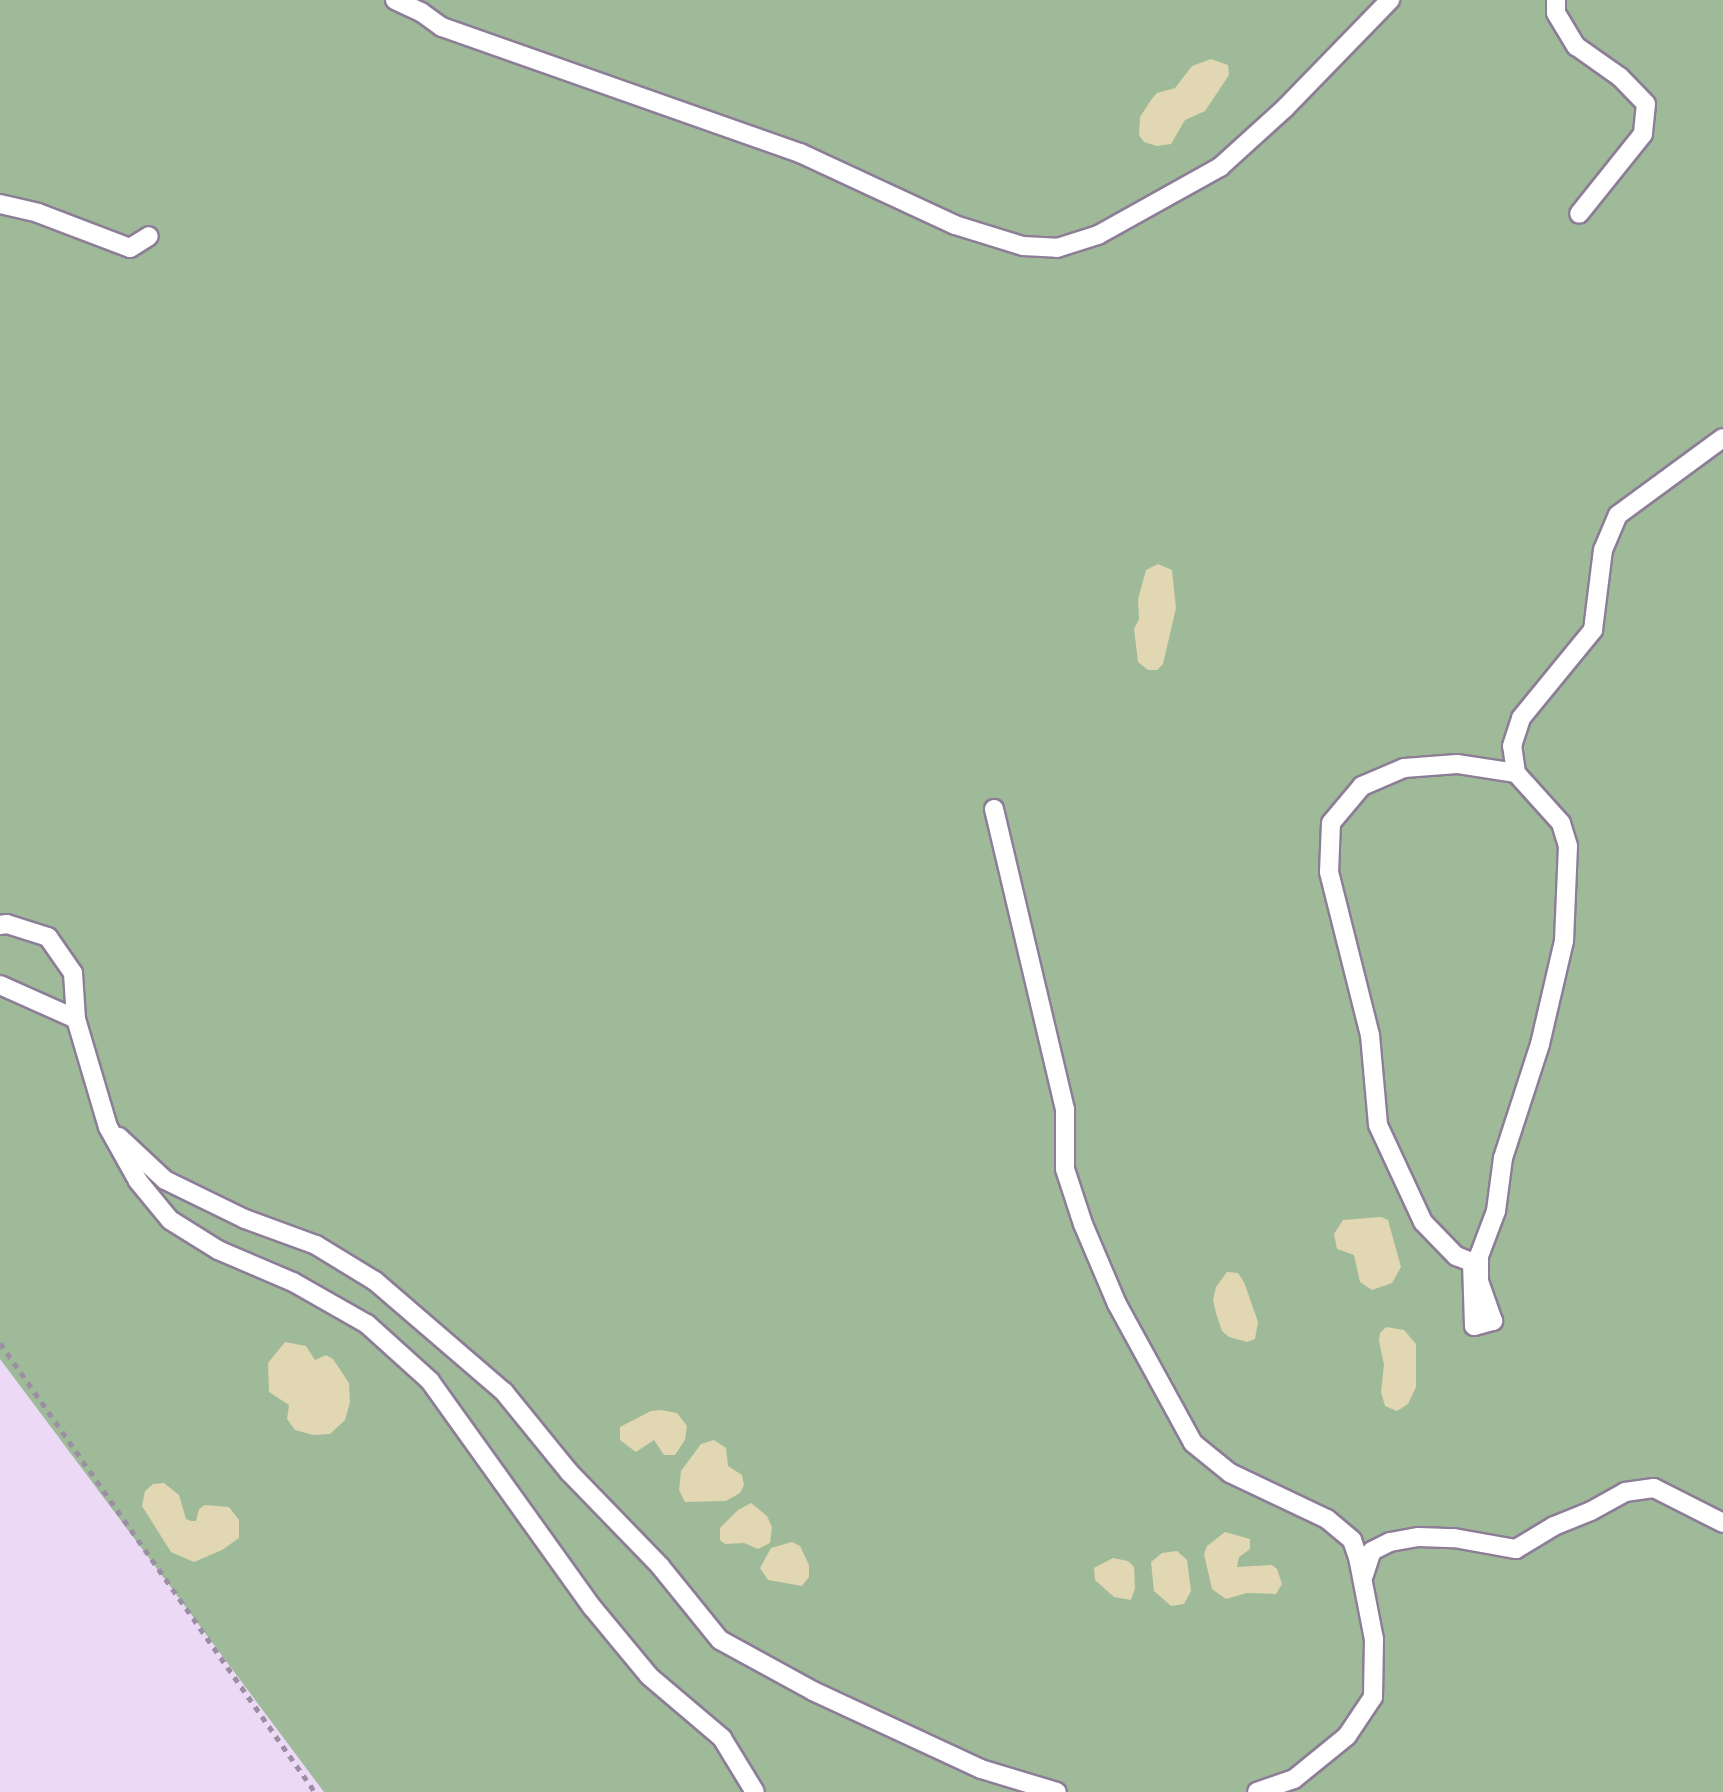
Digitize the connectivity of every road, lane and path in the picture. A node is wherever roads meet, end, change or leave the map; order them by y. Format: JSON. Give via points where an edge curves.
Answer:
{"nodes":[{"id":1,"x":395,"y":0,"type":"edge"},
{"id":2,"x":1390,"y":0,"type":"edge"},
{"id":3,"x":1556,"y":0,"type":"edge"},
{"id":4,"x":0,"y":204,"type":"edge"},
{"id":5,"x":1579,"y":214,"type":"dead end"},
{"id":6,"x":149,"y":236,"type":"dead end"},
{"id":7,"x":1723,"y":438,"type":"edge"},
{"id":8,"x":1516,"y":773,"type":"junction"},
{"id":9,"x":994,"y":809,"type":"dead end"},
{"id":10,"x":0,"y":925,"type":"edge"},
{"id":11,"x":0,"y":985,"type":"edge"},
{"id":12,"x":76,"y":1019,"type":"junction"},
{"id":13,"x":108,"y":1127,"type":"junction"},
{"id":14,"x":0,"y":1343,"type":"edge"},
{"id":15,"x":1723,"y":1523,"type":"edge"},
{"id":16,"x":1352,"y":1540,"type":"junction"},
{"id":17,"x":1390,"y":1542,"type":"junction"},
{"id":18,"x":1362,"y":1582,"type":"junction"},
{"id":19,"x":315,"y":1792,"type":"edge"},
{"id":20,"x":755,"y":1792,"type":"edge"},
{"id":21,"x":1057,"y":1792,"type":"edge"},
{"id":22,"x":1257,"y":1792,"type":"edge"}],
"edges":[{"from":1,"to":2,"type":"lane","via":[[442,27],[800,153],[955,225],[1023,246],[1057,248],[1098,235],[1220,167]]},
{"from":3,"to":5,"type":"lane","via":[[1556,13],[1576,46],[1620,77],[1646,104],[1643,134]]},
{"from":4,"to":6,"type":"lane","via":[[130,248]]},
{"from":7,"to":8,"type":"lane","via":[[1618,515],[1603,550],[1593,630],[1521,718],[1512,746]]},
{"from":8,"to":8,"type":"lane","via":[[1561,823],[1568,846],[1564,941],[1540,1044],[1503,1158],[1496,1211],[1479,1256],[1479,1281],[1493,1321],[1474,1326],[1472,1262],[1456,1256],[1423,1222],[1378,1125],[1370,1035],[1329,872],[1331,823],[1362,786],[1404,768],[1457,764]]},
{"from":9,"to":16,"type":"lane","via":[[1065,1109],[1065,1169],[1117,1304],[1193,1443],[1230,1473],[1327,1519]]},
{"from":10,"to":12,"type":"lane","via":[[48,937],[73,973]]},
{"from":11,"to":12,"type":"lane"},
{"from":12,"to":13,"type":"lane"},
{"from":13,"to":20,"type":"lane","via":[[138,1181],[170,1220],[218,1250],[293,1282],[367,1324],[430,1381],[592,1607],[649,1676],[722,1738]]},
{"from":13,"to":21,"type":"lane","via":[[165,1180],[245,1219],[316,1245],[375,1281],[504,1392],[720,1640],[813,1691],[981,1769]]},
{"from":14,"to":19,"type":"path"},
{"from":15,"to":17,"type":"lane","via":[[1654,1488],[1625,1492],[1516,1549],[1454,1538]]},
{"from":16,"to":17,"type":"lane"},
{"from":16,"to":18,"type":"lane"},
{"from":17,"to":18,"type":"lane","via":[[1372,1551]]},
{"from":18,"to":22,"type":"lane","via":[[1374,1639],[1373,1697],[1347,1736],[1294,1779]]}]}
